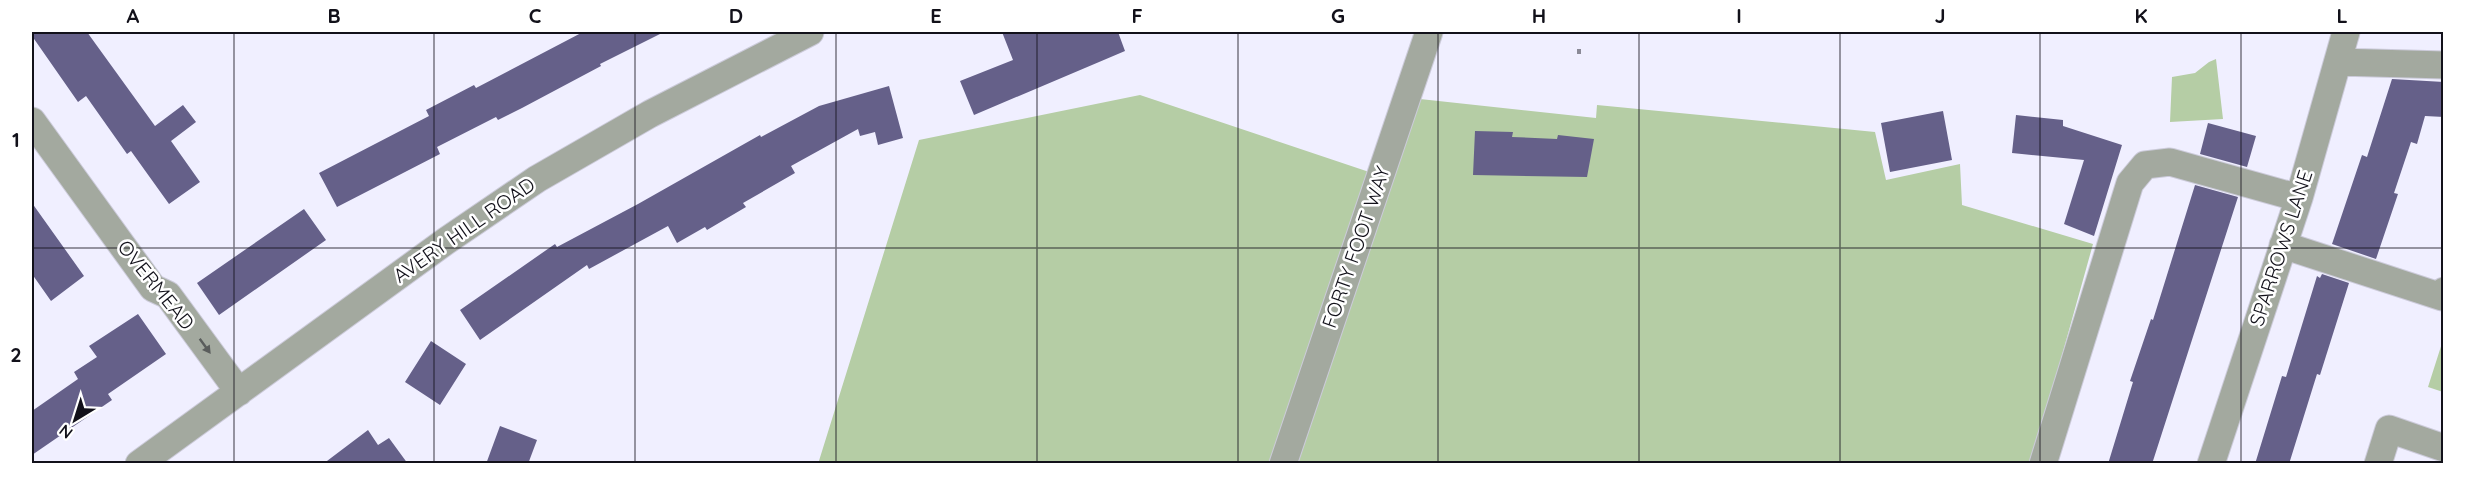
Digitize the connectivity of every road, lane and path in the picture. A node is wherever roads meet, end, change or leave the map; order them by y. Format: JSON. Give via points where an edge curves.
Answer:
{"nodes":[{"id":1,"x":810,"y":32,"type":"edge"},
{"id":2,"x":1429,"y":32,"type":"edge"},
{"id":3,"x":2346,"y":32,"type":"edge"},
{"id":4,"x":2338,"y":62,"type":"junction"},
{"id":5,"x":2444,"y":65,"type":"edge"},
{"id":6,"x":32,"y":121,"type":"edge"},
{"id":7,"x":2299,"y":198,"type":"junction"},
{"id":8,"x":2283,"y":245,"type":"junction"},
{"id":9,"x":2444,"y":291,"type":"edge"},
{"id":10,"x":238,"y":392,"type":"junction"},
{"id":11,"x":2444,"y":448,"type":"edge"},
{"id":12,"x":139,"y":464,"type":"edge"},
{"id":13,"x":1283,"y":464,"type":"edge"},
{"id":14,"x":2043,"y":464,"type":"edge"},
{"id":15,"x":2211,"y":464,"type":"edge"},
{"id":16,"x":2378,"y":464,"type":"edge"}],
"edges":[{"from":1,"to":10,"type":"street","name":"AVERY HILL ROAD","via":[[650,114],[537,179]]},
{"from":2,"to":13,"type":"street","name":"FORTY FOOT WAY"},
{"from":3,"to":4,"type":"street","name":"SPARROWS LANE"},
{"from":4,"to":5,"type":"street"},
{"from":4,"to":7,"type":"street","name":"SPARROWS LANE"},
{"from":6,"to":10,"type":"street","name":"OVERMEAD","one_way":true,"via":[[153,288],[168,295]]},
{"from":7,"to":8,"type":"street","name":"SPARROWS LANE"},
{"from":7,"to":14,"type":"street","via":[[2170,162],[2145,165],[2130,183]]},
{"from":8,"to":9,"type":"street","via":[[2442,297]]},
{"from":8,"to":15,"type":"street","name":"SPARROWS LANE"},
{"from":10,"to":12,"type":"street","name":"AVERY HILL ROAD"},
{"from":11,"to":16,"type":"street","via":[[2389,429]]}]}
